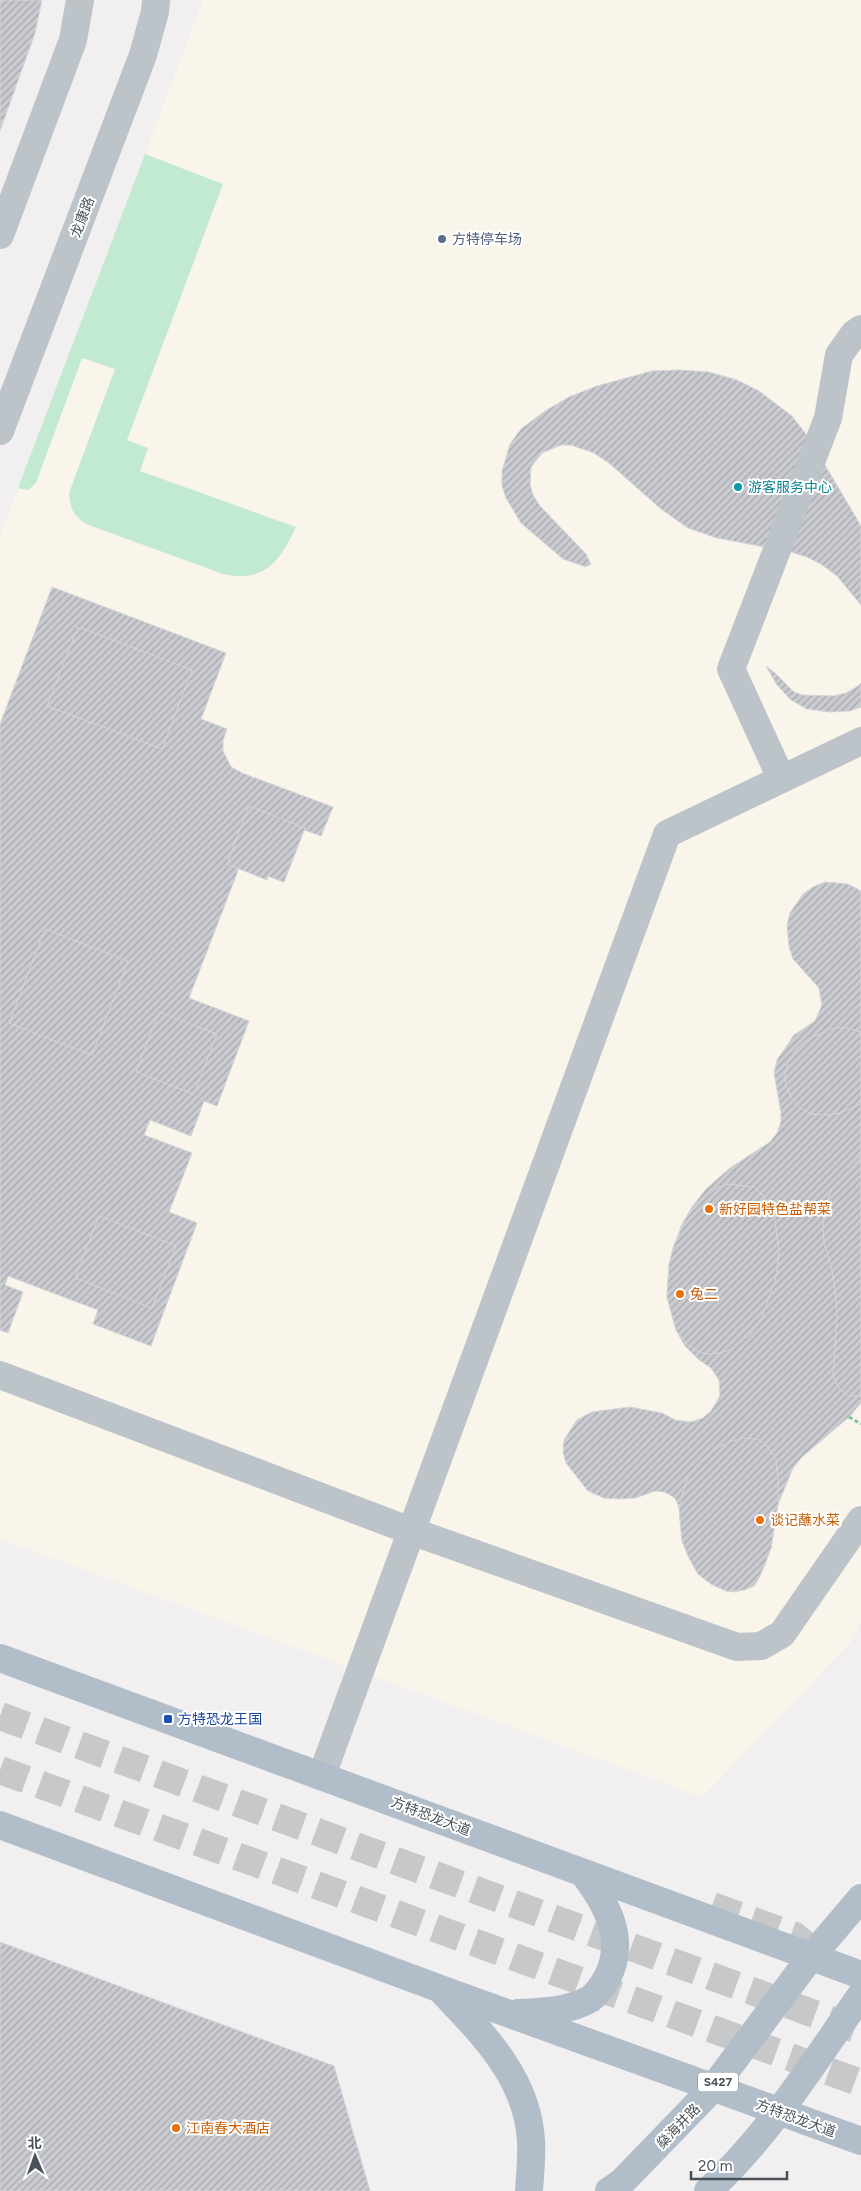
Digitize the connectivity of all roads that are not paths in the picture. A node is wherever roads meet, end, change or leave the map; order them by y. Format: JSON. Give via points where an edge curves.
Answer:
{"nodes":[{"id":1,"x":80,"y":0,"type":"edge"},
{"id":2,"x":156,"y":0,"type":"edge"},
{"id":3,"x":0,"y":235,"type":"edge"},
{"id":4,"x":861,"y":329,"type":"edge"},
{"id":5,"x":0,"y":431,"type":"edge"},
{"id":6,"x":861,"y":741,"type":"edge"},
{"id":7,"x":781,"y":778,"type":"junction"},
{"id":8,"x":0,"y":1375,"type":"edge"},
{"id":9,"x":861,"y":1520,"type":"edge"},
{"id":10,"x":411,"y":1531,"type":"junction"},
{"id":11,"x":0,"y":1658,"type":"edge"},
{"id":12,"x":322,"y":1776,"type":"junction"},
{"id":13,"x":0,"y":1825,"type":"edge"},
{"id":14,"x":583,"y":1874,"type":"junction"},
{"id":15,"x":861,"y":1898,"type":"edge"},
{"id":16,"x":810,"y":1958,"type":"junction"},
{"id":17,"x":861,"y":1975,"type":"edge"},
{"id":18,"x":438,"y":1988,"type":"junction"},
{"id":19,"x":861,"y":1994,"type":"edge"},
{"id":20,"x":512,"y":2014,"type":"junction"},
{"id":21,"x":713,"y":2088,"type":"junction"},
{"id":22,"x":779,"y":2112,"type":"junction"},
{"id":23,"x":861,"y":2142,"type":"edge"},
{"id":24,"x":529,"y":2191,"type":"edge"},
{"id":25,"x":610,"y":2191,"type":"edge"},
{"id":26,"x":708,"y":2191,"type":"edge"}],
"edges":[{"from":1,"to":3,"type":"street","via":[[73,40]]},
{"from":2,"to":5,"type":"street","name":"龙康路","via":[[144,55]]},
{"from":4,"to":7,"type":"street","via":[[839,355],[828,418],[731,669]]},
{"from":6,"to":7,"type":"street"},
{"from":7,"to":10,"type":"street","via":[[667,834]]},
{"from":8,"to":10,"type":"street"},
{"from":9,"to":10,"type":"street","via":[[782,1634],[761,1646],[749,1647],[737,1647]]},
{"from":10,"to":12,"type":"street"},
{"from":11,"to":12,"type":"main road","name":"方特恐龙大道"},
{"from":12,"to":14,"type":"main road","name":"方特恐龙大道"},
{"from":13,"to":18,"type":"main road","name":"方特恐龙大道"},
{"from":14,"to":16,"type":"main road","name":"方特恐龙大道"},
{"from":14,"to":20,"type":"main road","via":[[597,1890],[614,1927],[616,1948],[613,1966],[604,1983],[590,1998],[547,2011]]},
{"from":15,"to":16,"type":"main road","number":"S427"},
{"from":16,"to":17,"type":"main road","name":"方特恐龙大道"},
{"from":16,"to":21,"type":"main road","name":"燊海井路","number":"S427"},
{"from":18,"to":20,"type":"main road","name":"方特恐龙大道"},
{"from":18,"to":24,"type":"main road","via":[[492,2047],[513,2076],[531,2140]]},
{"from":19,"to":22,"type":"main road"},
{"from":20,"to":21,"type":"main road","name":"方特恐龙大道"},
{"from":21,"to":22,"type":"main road","name":"方特恐龙大道"},
{"from":21,"to":25,"type":"main road","name":"燊海井路","number":"S427"},
{"from":22,"to":23,"type":"main road","name":"方特恐龙大道"},
{"from":22,"to":26,"type":"main road"}]}
